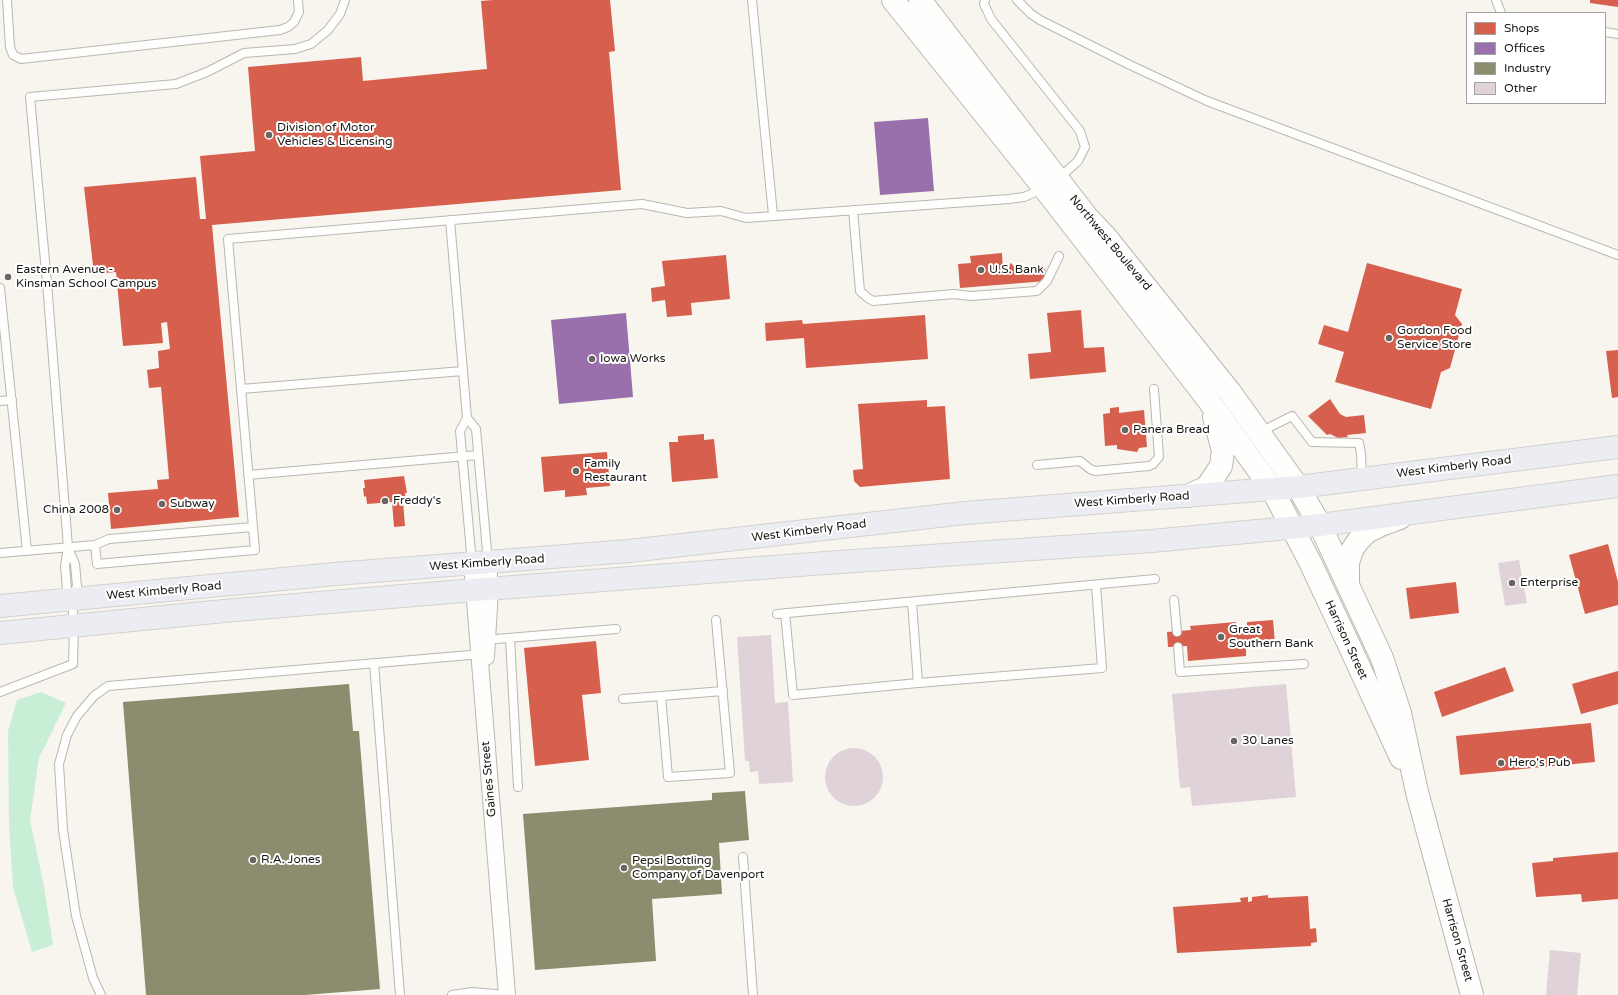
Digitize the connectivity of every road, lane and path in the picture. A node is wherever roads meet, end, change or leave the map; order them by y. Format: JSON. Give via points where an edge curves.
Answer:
{"nodes":[{"id":1,"x":7,"y":0,"type":"edge"},
{"id":2,"x":298,"y":0,"type":"edge"},
{"id":3,"x":345,"y":0,"type":"edge"},
{"id":4,"x":752,"y":0,"type":"edge"},
{"id":5,"x":893,"y":0,"type":"edge"},
{"id":6,"x":920,"y":0,"type":"edge"},
{"id":7,"x":985,"y":0,"type":"edge"},
{"id":8,"x":1017,"y":0,"type":"edge"},
{"id":9,"x":1496,"y":0,"type":"edge"},
{"id":10,"x":1501,"y":12,"type":"edge"},
{"id":11,"x":1606,"y":32,"type":"edge"},
{"id":12,"x":1618,"y":34,"type":"edge"},
{"id":13,"x":1051,"y":184,"type":"junction"},
{"id":14,"x":853,"y":210,"type":"junction"},
{"id":15,"x":773,"y":216,"type":"junction"},
{"id":16,"x":450,"y":220,"type":"junction"},
{"id":17,"x":1618,"y":255,"type":"edge"},
{"id":18,"x":1059,"y":256,"type":"dead end"},
{"id":19,"x":0,"y":288,"type":"edge"},
{"id":20,"x":463,"y":371,"type":"junction"},
{"id":21,"x":1154,"y":388,"type":"dead end"},
{"id":22,"x":241,"y":389,"type":"junction"},
{"id":23,"x":12,"y":400,"type":"junction"},
{"id":24,"x":0,"y":401,"type":"edge"},
{"id":25,"x":1209,"y":401,"type":"junction"},
{"id":26,"x":468,"y":418,"type":"junction"},
{"id":27,"x":1259,"y":432,"type":"junction"},
{"id":28,"x":1618,"y":447,"type":"edge"},
{"id":29,"x":478,"y":455,"type":"junction"},
{"id":30,"x":462,"y":456,"type":"junction"},
{"id":31,"x":1036,"y":465,"type":"dead end"},
{"id":32,"x":248,"y":475,"type":"junction"},
{"id":33,"x":1362,"y":479,"type":"junction"},
{"id":34,"x":1618,"y":486,"type":"edge"},
{"id":35,"x":1298,"y":487,"type":"junction"},
{"id":36,"x":1272,"y":489,"type":"junction"},
{"id":37,"x":1188,"y":496,"type":"junction"},
{"id":38,"x":1413,"y":514,"type":"junction"},
{"id":39,"x":1320,"y":526,"type":"junction"},
{"id":40,"x":253,"y":527,"type":"junction"},
{"id":41,"x":1292,"y":528,"type":"junction"},
{"id":42,"x":95,"y":545,"type":"junction"},
{"id":43,"x":68,"y":547,"type":"junction"},
{"id":44,"x":27,"y":550,"type":"junction"},
{"id":45,"x":0,"y":553,"type":"edge"},
{"id":46,"x":480,"y":563,"type":"junction"},
{"id":47,"x":1155,"y":579,"type":"dead end"},
{"id":48,"x":1096,"y":585,"type":"junction"},
{"id":49,"x":1348,"y":585,"type":"junction"},
{"id":50,"x":482,"y":590,"type":"junction"},
{"id":51,"x":72,"y":600,"type":"junction"},
{"id":52,"x":1174,"y":600,"type":"dead end"},
{"id":53,"x":912,"y":602,"type":"junction"},
{"id":54,"x":0,"y":606,"type":"edge"},
{"id":55,"x":716,"y":620,"type":"dead end"},
{"id":56,"x":74,"y":626,"type":"junction"},
{"id":57,"x":616,"y":629,"type":"dead end"},
{"id":58,"x":0,"y":632,"type":"edge"},
{"id":59,"x":1177,"y":632,"type":"dead end"},
{"id":60,"x":510,"y":638,"type":"junction"},
{"id":61,"x":483,"y":647,"type":"junction"},
{"id":62,"x":1178,"y":647,"type":"dead end"},
{"id":63,"x":374,"y":662,"type":"junction"},
{"id":64,"x":1304,"y":664,"type":"dead end"},
{"id":65,"x":918,"y":683,"type":"junction"},
{"id":66,"x":722,"y":691,"type":"junction"},
{"id":67,"x":0,"y":692,"type":"edge"},
{"id":68,"x":661,"y":696,"type":"junction"},
{"id":69,"x":623,"y":699,"type":"dead end"},
{"id":70,"x":518,"y":787,"type":"dead end"},
{"id":71,"x":1417,"y":792,"type":"junction"},
{"id":72,"x":742,"y":857,"type":"dead end"},
{"id":73,"x":101,"y":995,"type":"edge"},
{"id":74,"x":400,"y":995,"type":"edge"},
{"id":75,"x":452,"y":995,"type":"edge"},
{"id":76,"x":507,"y":995,"type":"edge"},
{"id":77,"x":753,"y":995,"type":"edge"},
{"id":78,"x":1472,"y":995,"type":"edge"}],
"edges":[{"from":1,"to":2,"type":"lane","via":[[10,47],[14,55],[20,59],[280,30],[288,28],[294,22],[299,12]]},
{"from":3,"to":43,"type":"lane","via":[[340,14],[328,30],[306,46],[244,54],[176,84],[30,96]]},
{"from":4,"to":15,"type":"lane"},
{"from":5,"to":13,"type":"main road"},
{"from":6,"to":13,"type":"main road","name":"Northwest Boulevard"},
{"from":7,"to":13,"type":"lane","via":[[984,4],[991,19],[1080,131],[1084,147],[1078,161]]},
{"from":8,"to":17,"type":"lane","via":[[1030,14],[1040,20],[1207,101]]},
{"from":9,"to":10,"type":"lane"},
{"from":11,"to":12,"type":"lane"},
{"from":13,"to":14,"type":"lane","via":[[1024,197],[1009,199]]},
{"from":13,"to":25,"type":"main road","name":"Northwest Boulevard"},
{"from":13,"to":27,"type":"main road","name":"Northwest Boulevard","via":[[1106,237],[1169,314]]},
{"from":14,"to":15,"type":"lane"},
{"from":14,"to":18,"type":"lane","via":[[860,291],[873,300],[1037,291],[1047,281]]},
{"from":15,"to":16,"type":"lane","via":[[746,218],[721,211],[687,213],[642,204]]},
{"from":16,"to":20,"type":"lane"},
{"from":16,"to":22,"type":"lane","via":[[228,239]]},
{"from":19,"to":23,"type":"lane"},
{"from":20,"to":22,"type":"lane"},
{"from":20,"to":26,"type":"lane"},
{"from":21,"to":31,"type":"lane","via":[[1159,457],[1153,464],[1096,471],[1080,461]]},
{"from":22,"to":32,"type":"lane"},
{"from":23,"to":24,"type":"lane"},
{"from":23,"to":44,"type":"lane"},
{"from":25,"to":36,"type":"main road","name":"Northwest Boulevard"},
{"from":25,"to":37,"type":"main road","via":[[1221,438],[1223,459],[1219,472],[1206,487]]},
{"from":26,"to":29,"type":"lane","via":[[476,429]]},
{"from":26,"to":30,"type":"lane","via":[[460,431]]},
{"from":27,"to":33,"type":"lane","via":[[1292,416],[1312,442],[1359,443]]},
{"from":27,"to":35,"type":"main road","name":"Northwest Boulevard"},
{"from":28,"to":33,"type":"main road","name":"West Kimberly Road"},
{"from":29,"to":30,"type":"lane"},
{"from":29,"to":46,"type":"lane"},
{"from":30,"to":32,"type":"lane"},
{"from":30,"to":46,"type":"lane"},
{"from":32,"to":40,"type":"lane"},
{"from":33,"to":35,"type":"main road","name":"West Kimberly Road"},
{"from":34,"to":38,"type":"main road","name":"West Kimberly Road"},
{"from":35,"to":36,"type":"main road","name":"West Kimberly Road"},
{"from":35,"to":39,"type":"main road","name":"Harrison Street"},
{"from":36,"to":37,"type":"main road","name":"West Kimberly Road"},
{"from":36,"to":41,"type":"main road","name":"Harrison Street"},
{"from":37,"to":46,"type":"main road","name":"West Kimberly Road","via":[[965,513],[629,551]]},
{"from":38,"to":39,"type":"main road","name":"West Kimberly Road"},
{"from":38,"to":49,"type":"main road","via":[[1381,524],[1358,541],[1348,563]]},
{"from":39,"to":41,"type":"main road","name":"West Kimberly Road"},
{"from":39,"to":49,"type":"main road","name":"Harrison Street"},
{"from":40,"to":42,"type":"lane","via":[[109,540]]},
{"from":40,"to":42,"type":"lane","via":[[255,550],[97,564]]},
{"from":41,"to":50,"type":"main road","name":"West Kimberly Road","via":[[1152,541]]},
{"from":41,"to":71,"type":"main road","name":"Harrison Street","via":[[1352,650]]},
{"from":42,"to":43,"type":"lane"},
{"from":43,"to":44,"type":"lane"},
{"from":43,"to":51,"type":"lane","via":[[75,564],[77,586]]},
{"from":44,"to":45,"type":"lane"},
{"from":46,"to":50,"type":"street","name":"Gaines Street"},
{"from":46,"to":51,"type":"main road","name":"West Kimberly Road","via":[[335,574]]},
{"from":47,"to":48,"type":"lane"},
{"from":48,"to":53,"type":"lane"},
{"from":48,"to":65,"type":"lane","via":[[1102,668]]},
{"from":49,"to":71,"type":"main road","name":"Harrison Street","via":[[1382,658],[1398,706]]},
{"from":50,"to":56,"type":"main road","name":"West Kimberly Road"},
{"from":50,"to":61,"type":"street","name":"Gaines Street"},
{"from":51,"to":54,"type":"main road","name":"West Kimberly Road"},
{"from":51,"to":56,"type":"lane"},
{"from":52,"to":59,"type":"lane"},
{"from":53,"to":65,"type":"lane"},
{"from":53,"to":65,"type":"lane","via":[[781,614],[793,695]]},
{"from":55,"to":66,"type":"lane"},
{"from":56,"to":58,"type":"main road","name":"West Kimberly Road"},
{"from":56,"to":67,"type":"lane","via":[[73,664]]},
{"from":57,"to":60,"type":"lane"},
{"from":60,"to":61,"type":"lane"},
{"from":60,"to":70,"type":"lane"},
{"from":61,"to":63,"type":"lane"},
{"from":61,"to":76,"type":"street","name":"Gaines Street","via":[[482,692]]},
{"from":62,"to":64,"type":"lane","via":[[1180,672]]},
{"from":63,"to":73,"type":"lane","via":[[108,686],[94,696],[77,716],[67,735],[59,764],[63,830],[76,916],[93,978]]},
{"from":63,"to":74,"type":"lane"},
{"from":66,"to":68,"type":"lane"},
{"from":66,"to":68,"type":"lane","via":[[730,773],[668,777]]},
{"from":68,"to":69,"type":"lane"},
{"from":71,"to":78,"type":"main road","name":"Harrison Street"},
{"from":72,"to":77,"type":"lane"},
{"from":75,"to":76,"type":"lane","via":[[472,992]]}]}
